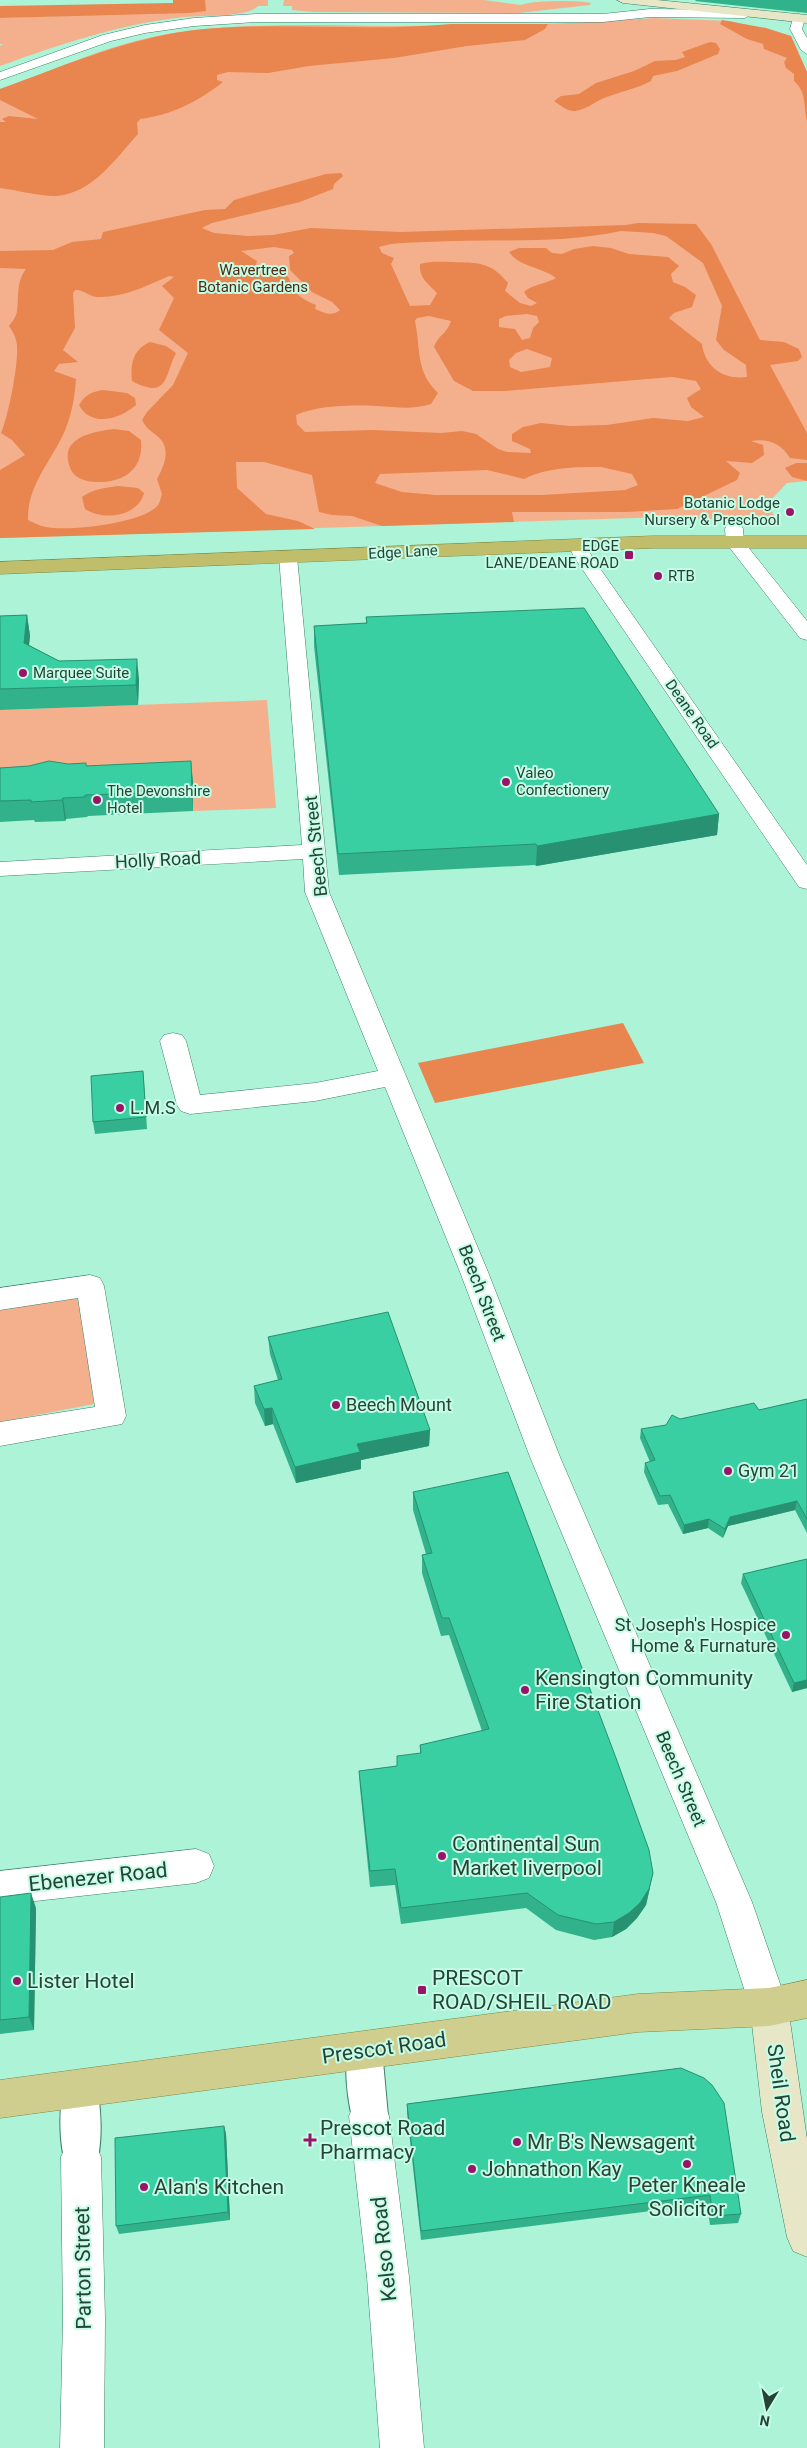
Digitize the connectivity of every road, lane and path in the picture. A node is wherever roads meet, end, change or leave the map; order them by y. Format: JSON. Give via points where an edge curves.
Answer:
{"nodes":[{"id":1,"x":612,"y":0,"type":"edge"},
{"id":2,"x":622,"y":0,"type":"edge"},
{"id":3,"x":650,"y":8,"type":"junction"},
{"id":4,"x":602,"y":12,"type":"junction"},
{"id":5,"x":755,"y":14,"type":"joint"},
{"id":6,"x":556,"y":18,"type":"junction"},
{"id":7,"x":803,"y":19,"type":"edge"},
{"id":8,"x":807,"y":50,"type":"edge"},
{"id":9,"x":0,"y":76,"type":"edge"},
{"id":10,"x":807,"y":530,"type":"edge"},
{"id":11,"x":734,"y":536,"type":"junction"},
{"id":12,"x":807,"y":542,"type":"edge"},
{"id":13,"x":578,"y":546,"type":"junction"},
{"id":14,"x":0,"y":554,"type":"edge"},
{"id":15,"x":288,"y":558,"type":"junction"},
{"id":16,"x":0,"y":568,"type":"edge"},
{"id":17,"x":807,"y":634,"type":"edge"},
{"id":18,"x":315,"y":851,"type":"junction"},
{"id":19,"x":0,"y":869,"type":"edge"},
{"id":20,"x":807,"y":882,"type":"edge"},
{"id":21,"x":173,"y":1041,"type":"dead end"},
{"id":22,"x":394,"y":1076,"type":"junction"},
{"id":23,"x":0,"y":1299,"type":"edge"},
{"id":24,"x":0,"y":1434,"type":"edge"},
{"id":25,"x":196,"y":1866,"type":"dead end"},
{"id":26,"x":0,"y":1888,"type":"edge"},
{"id":27,"x":807,"y":1999,"type":"edge"},
{"id":28,"x":769,"y":2007,"type":"junction"},
{"id":29,"x":364,"y":2050,"type":"junction"},
{"id":30,"x":80,"y":2089,"type":"junction"},
{"id":31,"x":0,"y":2099,"type":"edge"},
{"id":32,"x":369,"y":2116,"type":"joint"},
{"id":33,"x":81,"y":2157,"type":"joint"},
{"id":34,"x":807,"y":2237,"type":"edge"},
{"id":35,"x":82,"y":2448,"type":"edge"},
{"id":36,"x":402,"y":2448,"type":"edge"}],
"edges":[{"from":1,"to":4,"type":"street","via":[[610,8]]},
{"from":2,"to":3,"type":"main road"},
{"from":3,"to":4,"type":"street"},
{"from":3,"to":5,"type":"street"},
{"from":3,"to":6,"type":"street","via":[[603,18]]},
{"from":4,"to":6,"type":"street"},
{"from":5,"to":7,"type":"main road"},
{"from":6,"to":9,"type":"street","via":[[256,18],[194,22],[106,38]]},
{"from":7,"to":8,"type":"street","via":[[796,29]]},
{"from":10,"to":11,"type":"highway","name":"Edge Lane"},
{"from":11,"to":12,"type":"highway","name":"Edge Lane"},
{"from":11,"to":13,"type":"highway","name":"Edge Lane"},
{"from":11,"to":14,"type":"highway","name":"Edge Lane","via":[[528,531]]},
{"from":11,"to":17,"type":"street"},
{"from":13,"to":15,"type":"highway","name":"Edge Lane"},
{"from":13,"to":20,"type":"street","name":"Deane Road","via":[[629,626]]},
{"from":15,"to":16,"type":"highway","name":"Edge Lane"},
{"from":15,"to":18,"type":"street","name":"Beech Street"},
{"from":18,"to":19,"type":"street","name":"Holly Road"},
{"from":18,"to":22,"type":"street","name":"Beech Street","via":[[317,892]]},
{"from":21,"to":22,"type":"street","via":[[190,1105],[315,1092]]},
{"from":22,"to":28,"type":"street","name":"Beech Street","via":[[545,1457],[734,1902]]},
{"from":23,"to":24,"type":"street","via":[[90,1286],[111,1416]]},
{"from":25,"to":26,"type":"street","name":"Ebenezer Road"},
{"from":27,"to":28,"type":"main road","name":"Prescot Road"},
{"from":28,"to":29,"type":"main road","name":"Prescot Road","via":[[638,2013]]},
{"from":28,"to":34,"type":"main road","name":"Sheil Road","via":[[782,2112]]},
{"from":29,"to":30,"type":"main road","name":"Prescot Road"},
{"from":29,"to":32,"type":"street","name":"Kelso Road"},
{"from":30,"to":31,"type":"main road","name":"Prescot Road"},
{"from":30,"to":33,"type":"street","name":"Parton Street"},
{"from":32,"to":36,"type":"street","name":"Kelso Road","via":[[388,2277]]},
{"from":33,"to":35,"type":"street","name":"Parton Street"}]}
